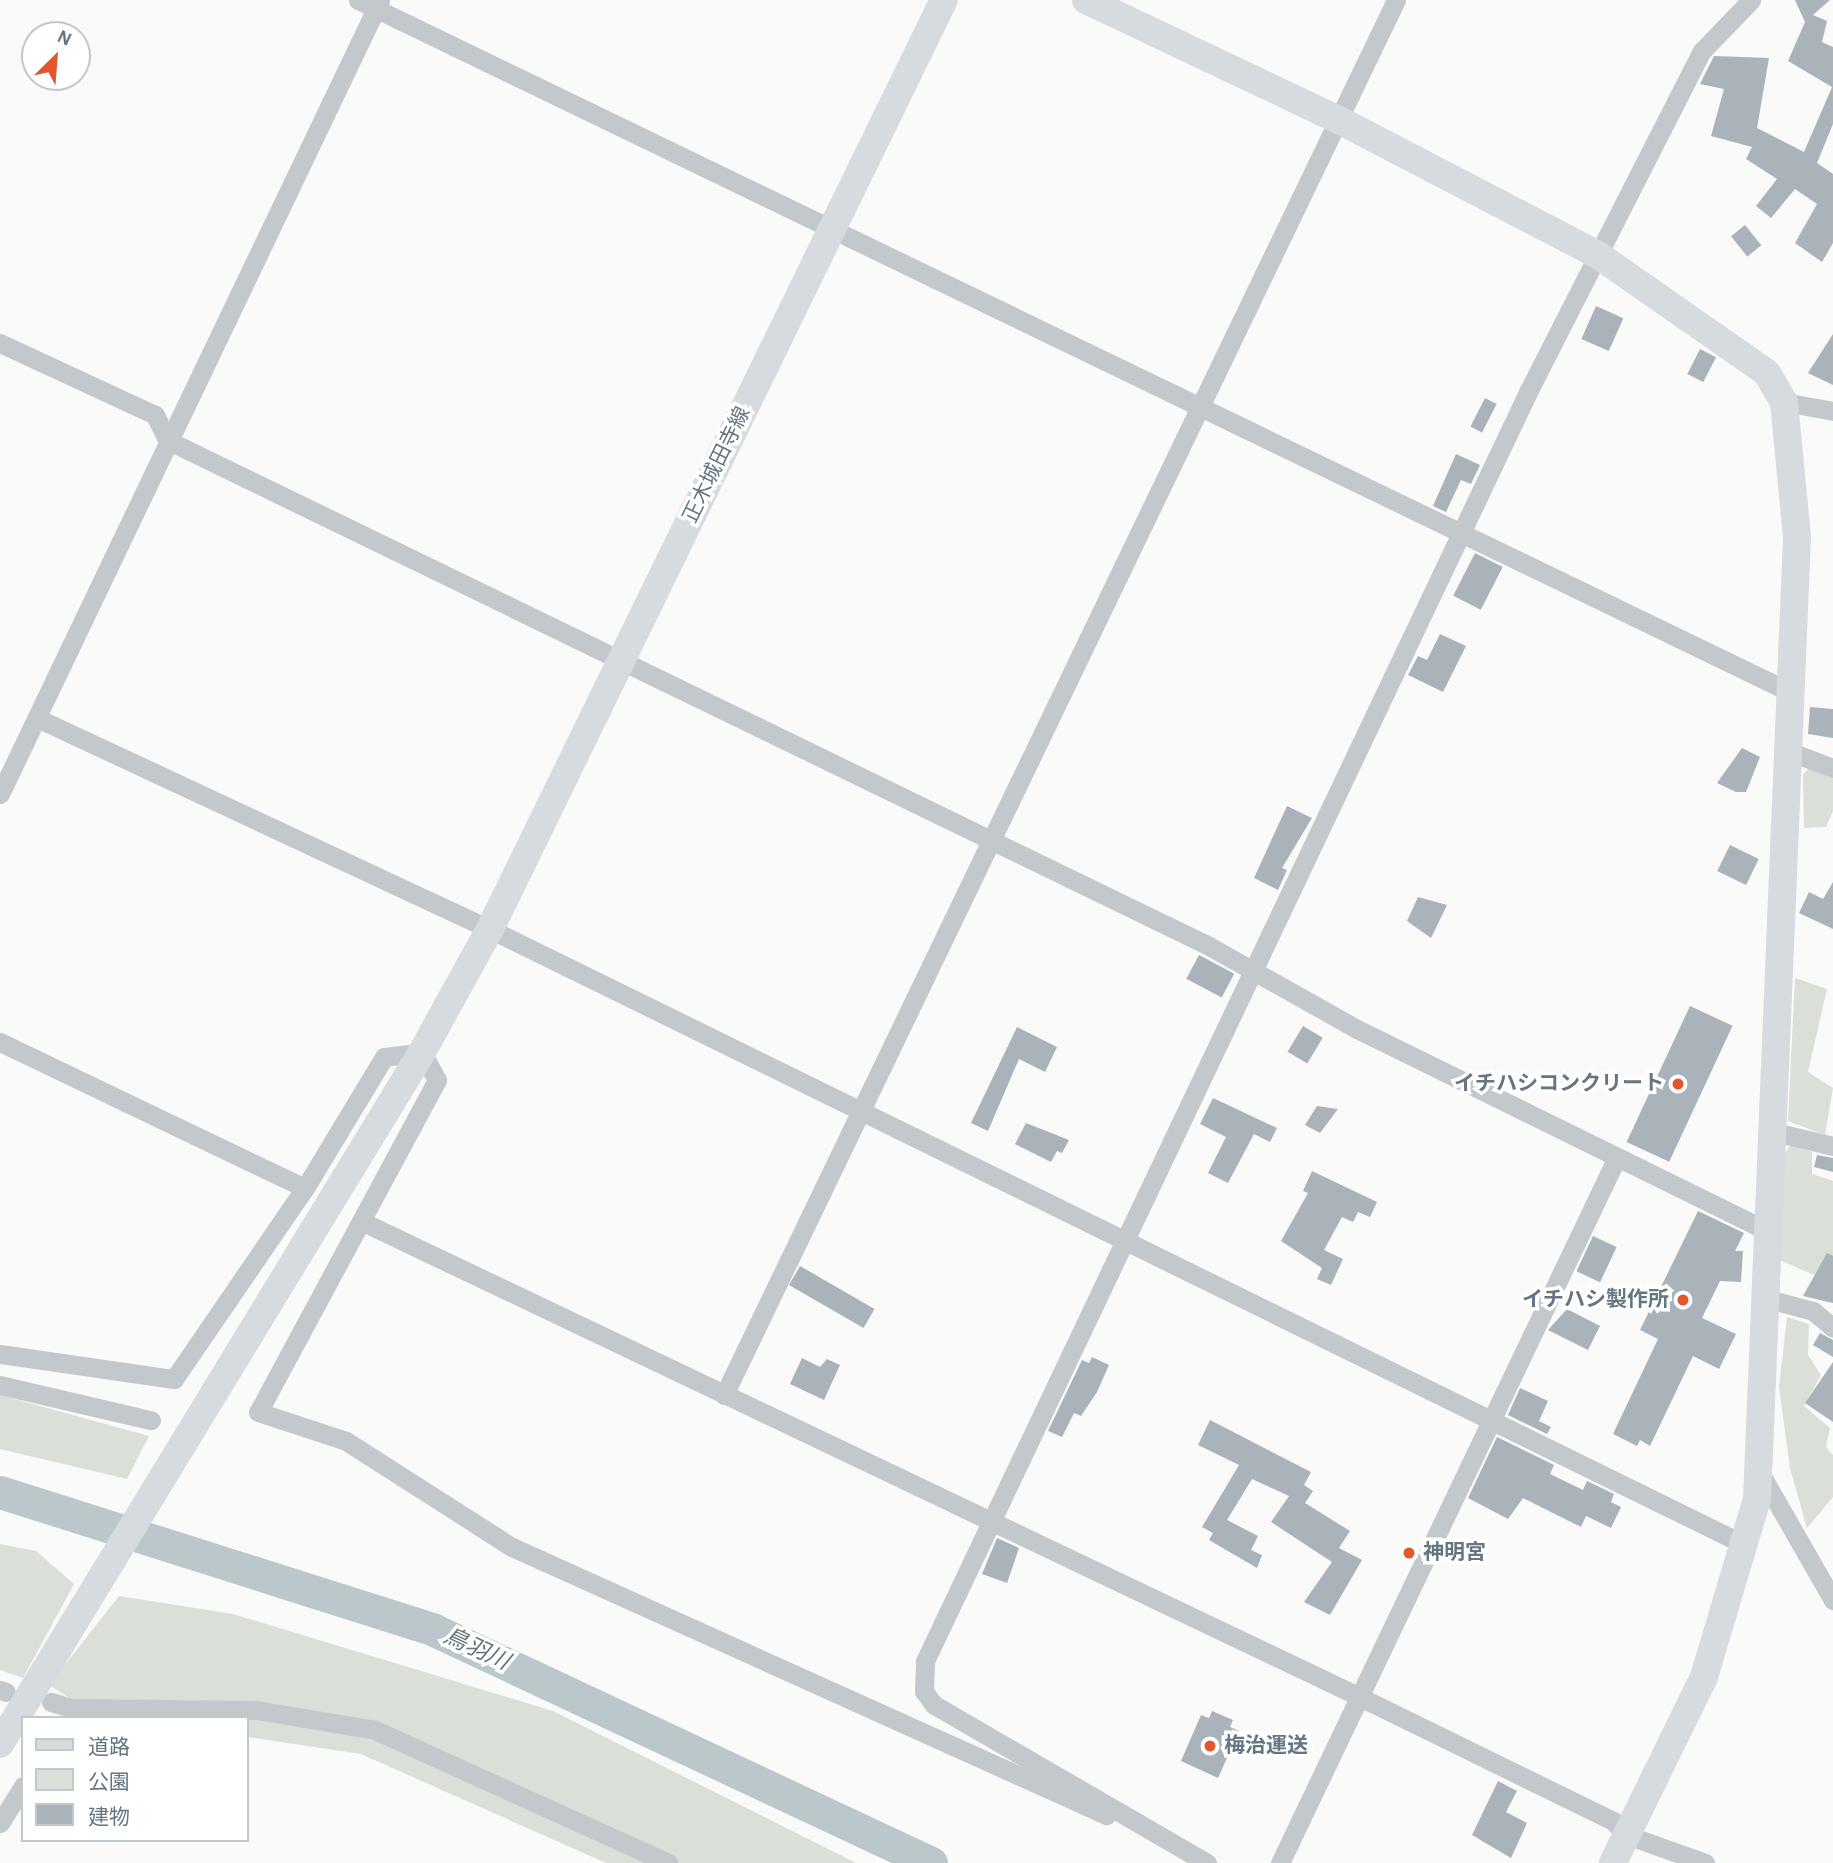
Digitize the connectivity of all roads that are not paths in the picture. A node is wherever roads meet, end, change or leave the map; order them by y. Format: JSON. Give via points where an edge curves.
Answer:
{"nodes":[{"id":1,"x":944,"y":0,"type":"edge"},
{"id":2,"x":1086,"y":0,"type":"edge"},
{"id":3,"x":1396,"y":0,"type":"edge"},
{"id":4,"x":1751,"y":0,"type":"edge"},
{"id":5,"x":371,"y":3,"type":"edge"},
{"id":6,"x":1339,"y":120,"type":"junction"},
{"id":7,"x":831,"y":229,"type":"junction"},
{"id":8,"x":1598,"y":255,"type":"junction"},
{"id":9,"x":0,"y":343,"type":"edge"},
{"id":10,"x":1784,"y":402,"type":"junction"},
{"id":11,"x":1201,"y":407,"type":"junction"},
{"id":12,"x":1833,"y":411,"type":"edge"},
{"id":13,"x":167,"y":440,"type":"junction"},
{"id":14,"x":1464,"y":534,"type":"junction"},
{"id":15,"x":622,"y":662,"type":"junction"},
{"id":16,"x":1790,"y":692,"type":"junction"},
{"id":17,"x":37,"y":718,"type":"junction"},
{"id":18,"x":1788,"y":751,"type":"junction"},
{"id":19,"x":1833,"y":768,"type":"edge"},
{"id":20,"x":0,"y":793,"type":"edge"},
{"id":21,"x":993,"y":841,"type":"junction"},
{"id":22,"x":490,"y":929,"type":"junction"},
{"id":23,"x":1252,"y":968,"type":"junction"},
{"id":24,"x":0,"y":1042,"type":"edge"},
{"id":25,"x":422,"y":1052,"type":"junction"},
{"id":26,"x":862,"y":1115,"type":"junction"},
{"id":27,"x":1770,"y":1131,"type":"junction"},
{"id":28,"x":1833,"y":1146,"type":"edge"},
{"id":29,"x":1617,"y":1157,"type":"junction"},
{"id":30,"x":305,"y":1188,"type":"junction"},
{"id":31,"x":363,"y":1222,"type":"junction"},
{"id":32,"x":1765,"y":1230,"type":"junction"},
{"id":33,"x":1124,"y":1242,"type":"junction"},
{"id":34,"x":1768,"y":1299,"type":"junction"},
{"id":35,"x":1833,"y":1328,"type":"edge"},
{"id":36,"x":0,"y":1354,"type":"edge"},
{"id":37,"x":0,"y":1385,"type":"edge"},
{"id":38,"x":723,"y":1395,"type":"junction"},
{"id":39,"x":1491,"y":1418,"type":"junction"},
{"id":40,"x":151,"y":1420,"type":"dead end"},
{"id":41,"x":1758,"y":1470,"type":"junction"},
{"id":42,"x":987,"y":1522,"type":"junction"},
{"id":43,"x":1747,"y":1546,"type":"junction"},
{"id":44,"x":1833,"y":1600,"type":"edge"},
{"id":45,"x":1360,"y":1697,"type":"junction"},
{"id":46,"x":51,"y":1702,"type":"dead end"},
{"id":47,"x":69,"y":1713,"type":"edge"},
{"id":48,"x":0,"y":1744,"type":"edge"},
{"id":49,"x":21,"y":1789,"type":"edge"},
{"id":50,"x":0,"y":1823,"type":"edge"},
{"id":51,"x":1627,"y":1835,"type":"junction"},
{"id":52,"x":1187,"y":1851,"type":"junction"},
{"id":53,"x":668,"y":1863,"type":"edge"},
{"id":54,"x":1207,"y":1863,"type":"edge"},
{"id":55,"x":1280,"y":1863,"type":"edge"},
{"id":56,"x":1613,"y":1863,"type":"edge"},
{"id":57,"x":1705,"y":1863,"type":"edge"}],
"edges":[{"from":1,"to":7,"type":"street","name":"正木城田寺線"},
{"from":2,"to":6,"type":"street"},
{"from":3,"to":6,"type":"street"},
{"from":4,"to":8,"type":"street","via":[[1702,51]]},
{"from":5,"to":7,"type":"street"},
{"from":5,"to":13,"type":"street"},
{"from":6,"to":8,"type":"street"},
{"from":6,"to":11,"type":"street"},
{"from":7,"to":11,"type":"street"},
{"from":7,"to":15,"type":"street","name":"正木城田寺線"},
{"from":8,"to":10,"type":"street","via":[[1767,373]]},
{"from":8,"to":14,"type":"street"},
{"from":9,"to":13,"type":"street","via":[[155,415]]},
{"from":10,"to":12,"type":"street"},
{"from":10,"to":16,"type":"street","via":[[1797,537]]},
{"from":11,"to":14,"type":"street"},
{"from":11,"to":21,"type":"street"},
{"from":13,"to":15,"type":"street"},
{"from":13,"to":17,"type":"street"},
{"from":14,"to":16,"type":"street"},
{"from":14,"to":23,"type":"street"},
{"from":15,"to":21,"type":"street"},
{"from":15,"to":22,"type":"street","name":"正木城田寺線"},
{"from":16,"to":18,"type":"street"},
{"from":17,"to":20,"type":"street"},
{"from":17,"to":22,"type":"street"},
{"from":18,"to":19,"type":"street"},
{"from":18,"to":27,"type":"street"},
{"from":21,"to":23,"type":"street"},
{"from":21,"to":26,"type":"street"},
{"from":22,"to":25,"type":"street","name":"正木城田寺線"},
{"from":22,"to":26,"type":"street"},
{"from":23,"to":29,"type":"street","via":[[1357,1029]]},
{"from":23,"to":33,"type":"street"},
{"from":24,"to":30,"type":"street"},
{"from":25,"to":30,"type":"street","via":[[384,1057]]},
{"from":25,"to":31,"type":"street","via":[[437,1080]]},
{"from":25,"to":48,"type":"street","name":"正木城田寺線"},
{"from":26,"to":33,"type":"street"},
{"from":26,"to":38,"type":"street"},
{"from":27,"to":28,"type":"street"},
{"from":27,"to":32,"type":"street"},
{"from":29,"to":32,"type":"street"},
{"from":29,"to":39,"type":"street"},
{"from":30,"to":36,"type":"street","via":[[174,1379]]},
{"from":31,"to":38,"type":"street"},
{"from":31,"to":52,"type":"street","via":[[258,1412],[346,1441],[512,1547]]},
{"from":32,"to":34,"type":"street"},
{"from":33,"to":39,"type":"street"},
{"from":33,"to":42,"type":"street"},
{"from":34,"to":35,"type":"street","via":[[1813,1311]]},
{"from":34,"to":41,"type":"street"},
{"from":37,"to":40,"type":"street"},
{"from":38,"to":42,"type":"street"},
{"from":39,"to":43,"type":"street"},
{"from":39,"to":45,"type":"street"},
{"from":41,"to":43,"type":"street"},
{"from":41,"to":44,"type":"street"},
{"from":42,"to":45,"type":"street"},
{"from":42,"to":52,"type":"street","via":[[925,1661],[924,1691],[934,1705]]},
{"from":43,"to":51,"type":"street","via":[[1704,1677]]},
{"from":45,"to":51,"type":"street","via":[[1613,1821]]},
{"from":45,"to":55,"type":"street"},
{"from":46,"to":47,"type":"street"},
{"from":47,"to":53,"type":"street","via":[[256,1710],[375,1730]]},
{"from":49,"to":50,"type":"street"},
{"from":51,"to":56,"type":"street"},
{"from":51,"to":57,"type":"street"},
{"from":52,"to":54,"type":"street"}]}
